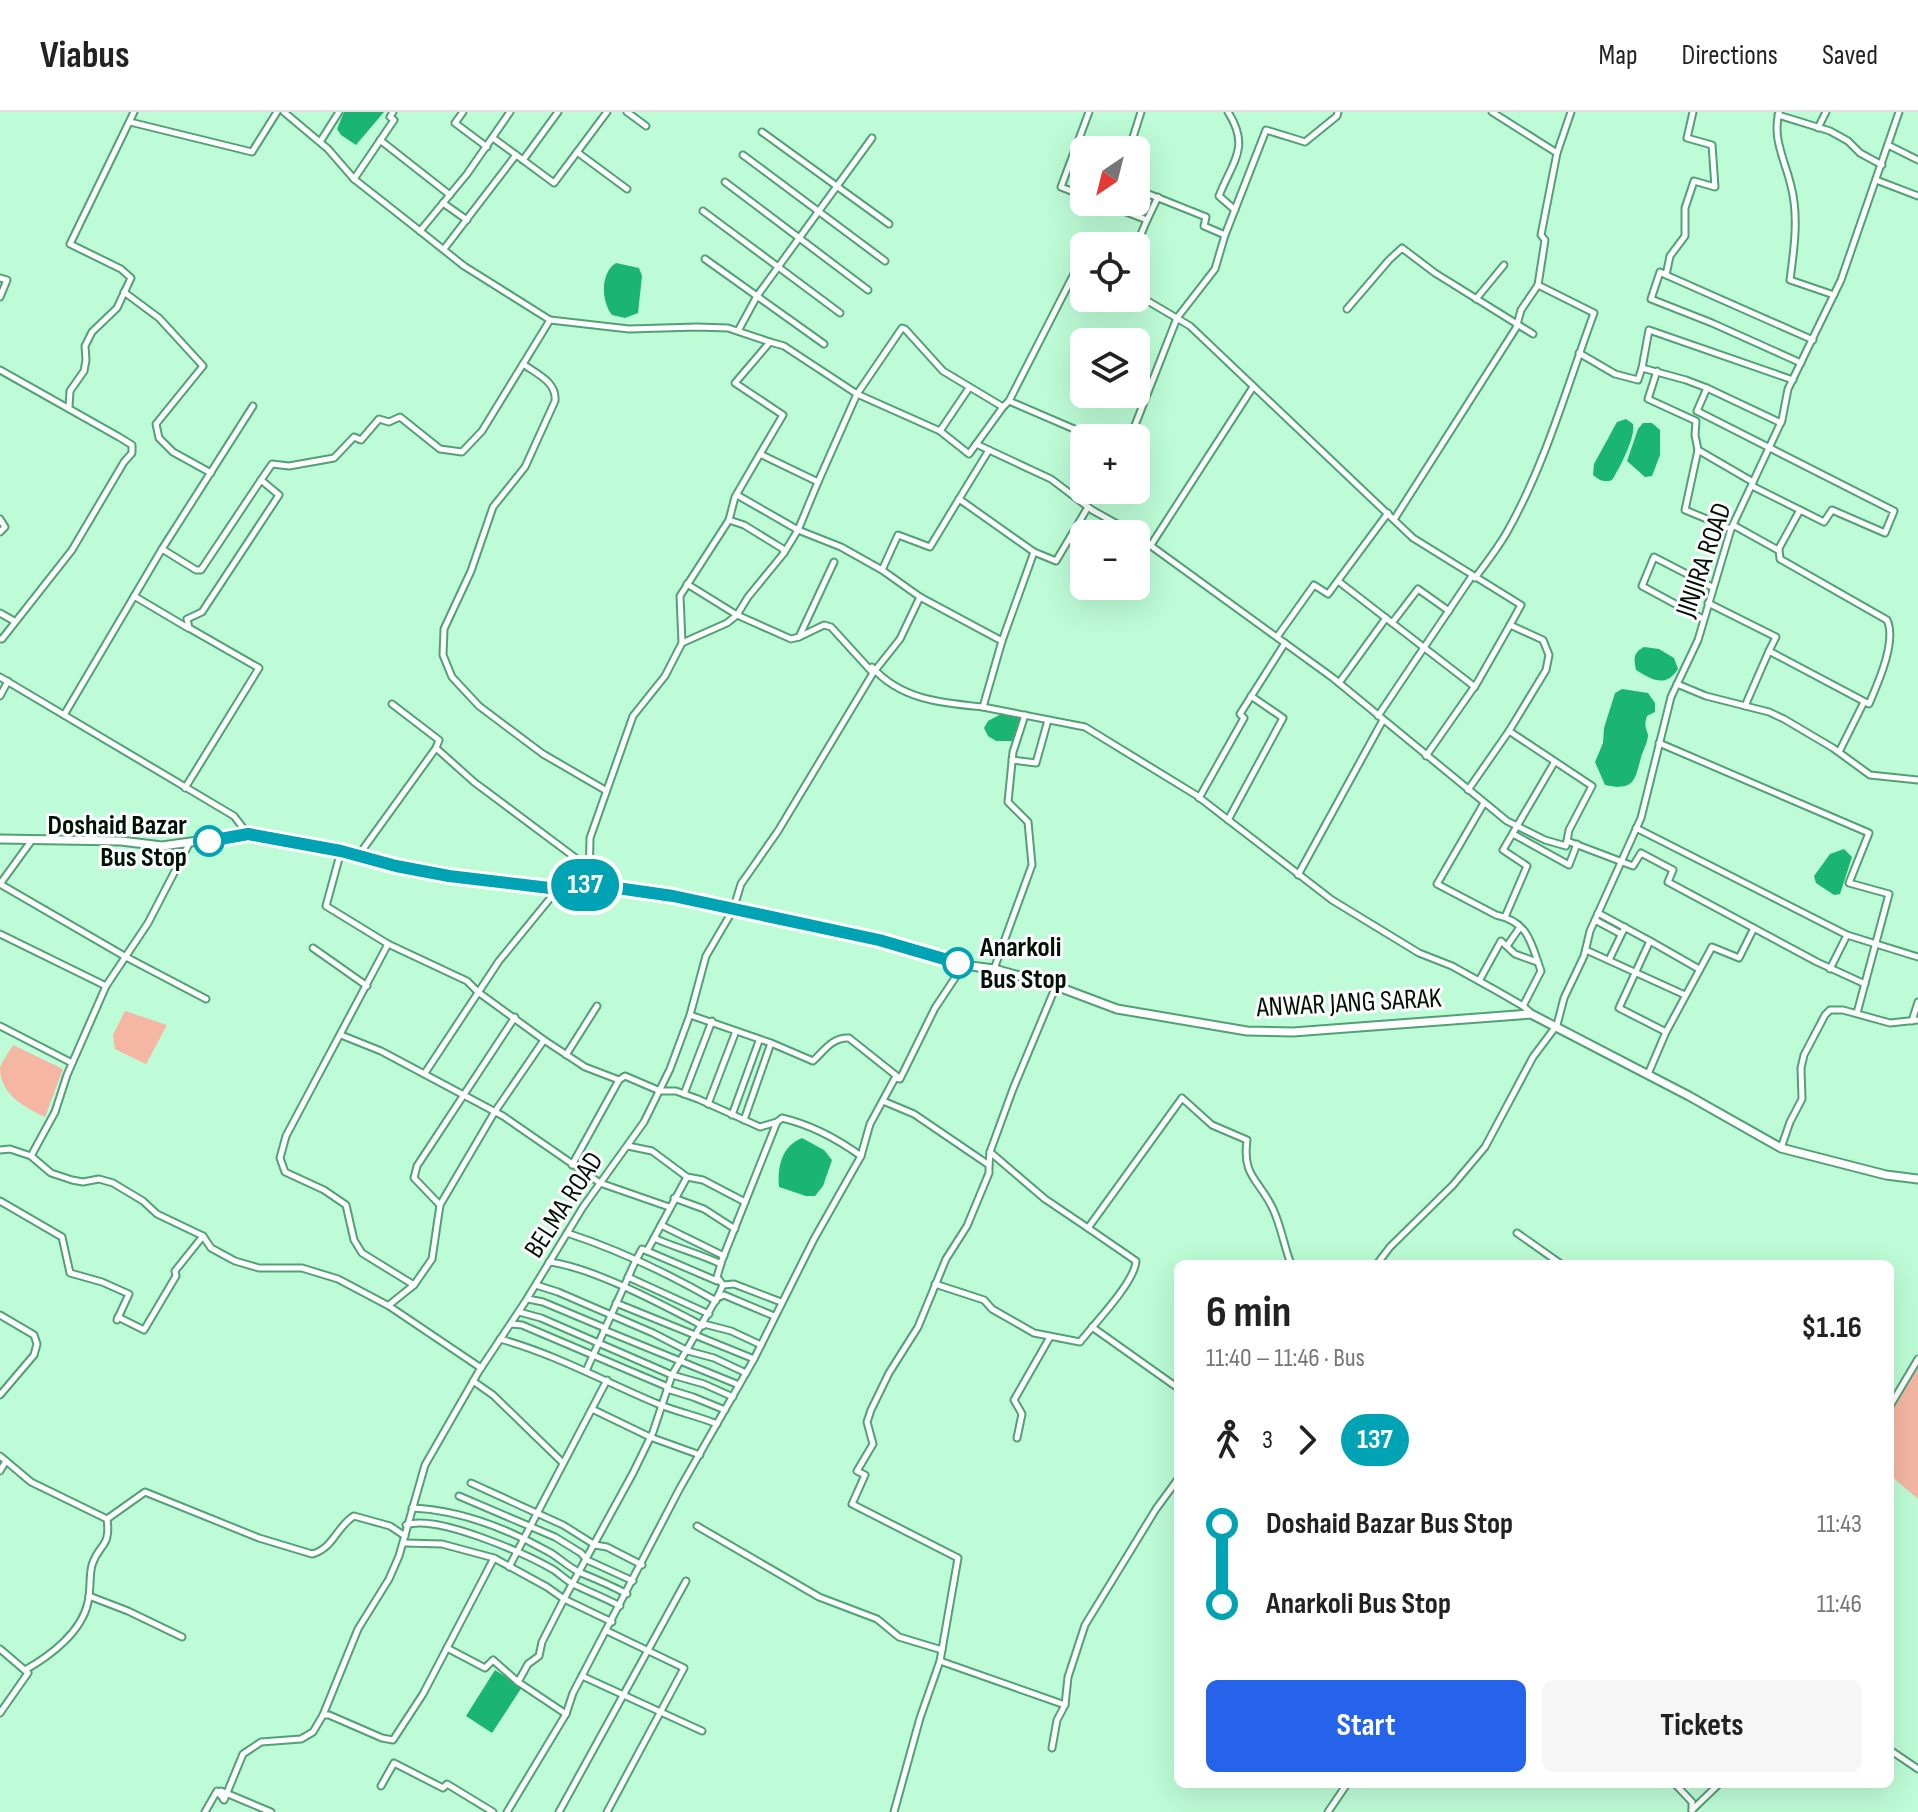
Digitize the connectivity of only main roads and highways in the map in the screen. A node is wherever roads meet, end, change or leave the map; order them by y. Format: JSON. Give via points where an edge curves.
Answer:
{"nodes":[{"id":1,"x":0,"y":839,"type":"edge"},
{"id":2,"x":1918,"y":1179,"type":"edge"}],
"edges":[{"from":1,"to":2,"type":"main road","name":"ANWAR JANG SARAK","via":[[162,846],[248,834],[449,876],[558,889],[589,884],[673,896],[994,969],[1117,1009],[1247,1031],[1531,1014],[1781,1148]]}]}
